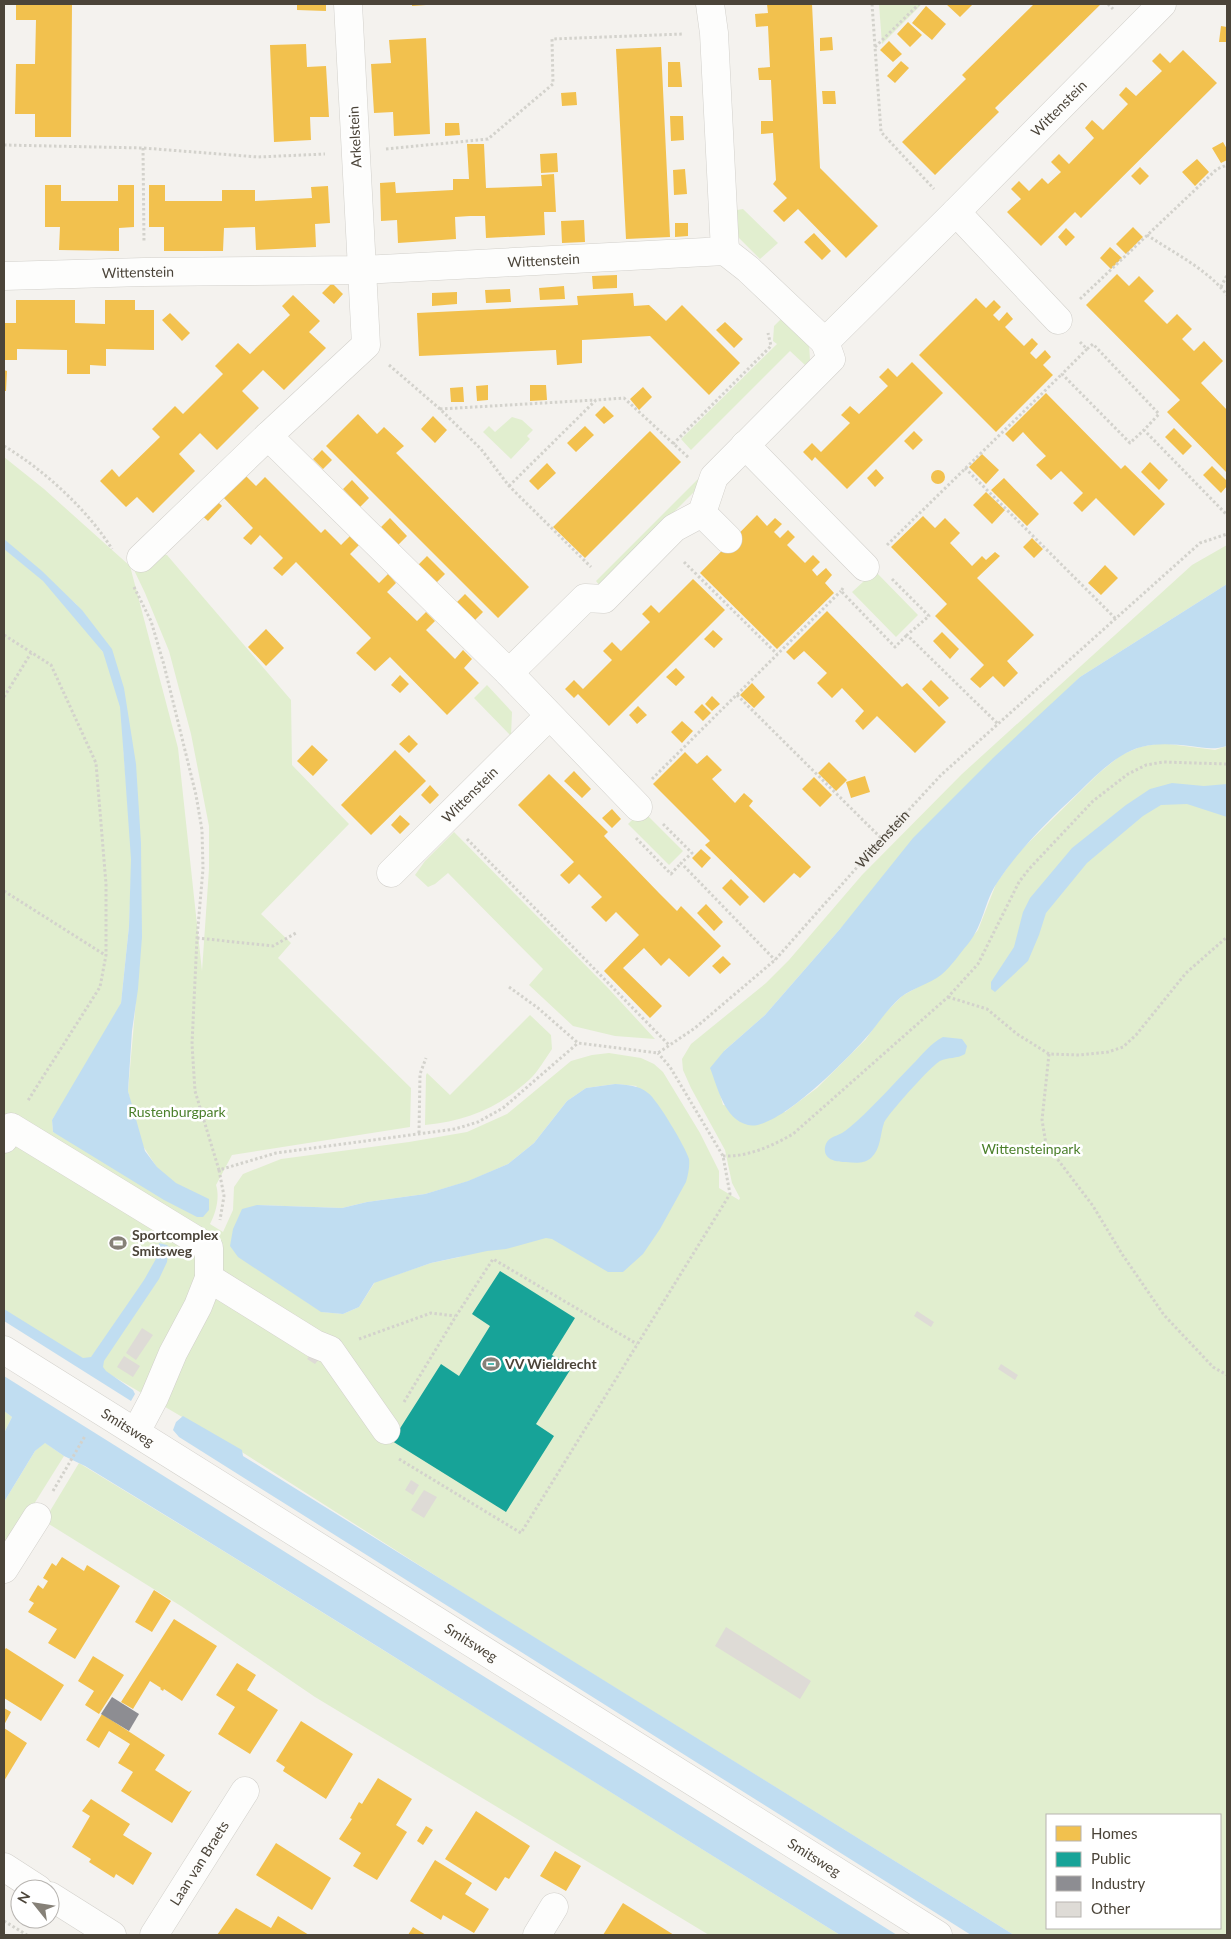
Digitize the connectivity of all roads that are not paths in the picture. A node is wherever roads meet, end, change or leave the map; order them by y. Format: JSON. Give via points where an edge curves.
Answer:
{"nodes":[{"id":1,"x":348,"y":4,"type":"edge"},
{"id":2,"x":710,"y":4,"type":"edge"},
{"id":3,"x":1162,"y":4,"type":"edge"},
{"id":4,"x":956,"y":212,"type":"junction"},
{"id":5,"x":725,"y":252,"type":"junction"},
{"id":6,"x":362,"y":270,"type":"junction"},
{"id":7,"x":4,"y":276,"type":"edge"},
{"id":8,"x":1058,"y":320,"type":"road end"},
{"id":9,"x":825,"y":342,"type":"junction"},
{"id":10,"x":268,"y":436,"type":"junction"},
{"id":11,"x":745,"y":445,"type":"junction"},
{"id":12,"x":702,"y":513,"type":"junction"},
{"id":13,"x":728,"y":539,"type":"dead end"},
{"id":14,"x":129,"y":564,"type":"road end"},
{"id":15,"x":865,"y":567,"type":"road end"},
{"id":16,"x":509,"y":673,"type":"junction"},
{"id":17,"x":549,"y":716,"type":"junction"},
{"id":18,"x":635,"y":803,"type":"road end"},
{"id":19,"x":391,"y":873,"type":"dead end"},
{"id":20,"x":8,"y":1133,"type":"edge"},
{"id":21,"x":209,"y":1278,"type":"junction"},
{"id":22,"x":4,"y":1350,"type":"edge"},
{"id":23,"x":386,"y":1430,"type":"road end"},
{"id":24,"x":136,"y":1432,"type":"junction"},
{"id":25,"x":37,"y":1517,"type":"dead end"},
{"id":26,"x":4,"y":1569,"type":"edge"},
{"id":27,"x":244,"y":1791,"type":"dead end"},
{"id":28,"x":4,"y":1867,"type":"edge"},
{"id":29,"x":23,"y":1879,"type":"edge"},
{"id":30,"x":60,"y":1902,"type":"edge"},
{"id":31,"x":554,"y":1907,"type":"dead end"},
{"id":32,"x":112,"y":1935,"type":"edge"},
{"id":33,"x":154,"y":1935,"type":"edge"},
{"id":34,"x":537,"y":1935,"type":"edge"},
{"id":35,"x":938,"y":1935,"type":"edge"}],
"edges":[{"from":1,"to":6,"type":"street","name":"Arkelstein"},
{"from":2,"to":5,"type":"street"},
{"from":3,"to":4,"type":"street","name":"Wittenstein"},
{"from":4,"to":8,"type":"street"},
{"from":4,"to":9,"type":"street","name":"Wittenstein"},
{"from":5,"to":6,"type":"street","name":"Wittenstein"},
{"from":5,"to":9,"type":"street","via":[[748,268]]},
{"from":6,"to":7,"type":"street","name":"Wittenstein"},
{"from":6,"to":10,"type":"street","via":[[366,345]]},
{"from":9,"to":11,"type":"street","via":[[831,359]]},
{"from":10,"to":14,"type":"street"},
{"from":10,"to":16,"type":"street"},
{"from":11,"to":12,"type":"street","via":[[714,477]]},
{"from":11,"to":15,"type":"street"},
{"from":12,"to":13,"type":"street"},
{"from":12,"to":16,"type":"street","via":[[674,528],[604,599],[584,598]]},
{"from":16,"to":17,"type":"street"},
{"from":17,"to":18,"type":"street"},
{"from":17,"to":19,"type":"street","name":"Wittenstein"},
{"from":20,"to":21,"type":"street","via":[[209,1248]]},
{"from":21,"to":23,"type":"street","via":[[314,1344],[330,1350]]},
{"from":21,"to":24,"type":"street"},
{"from":22,"to":24,"type":"street","name":"Smitsweg"},
{"from":24,"to":35,"type":"street","name":"Smitsweg"},
{"from":25,"to":26,"type":"street"},
{"from":27,"to":33,"type":"street","name":"Laan van Braets"},
{"from":28,"to":29,"type":"street"},
{"from":30,"to":32,"type":"street"},
{"from":31,"to":34,"type":"street"}]}
